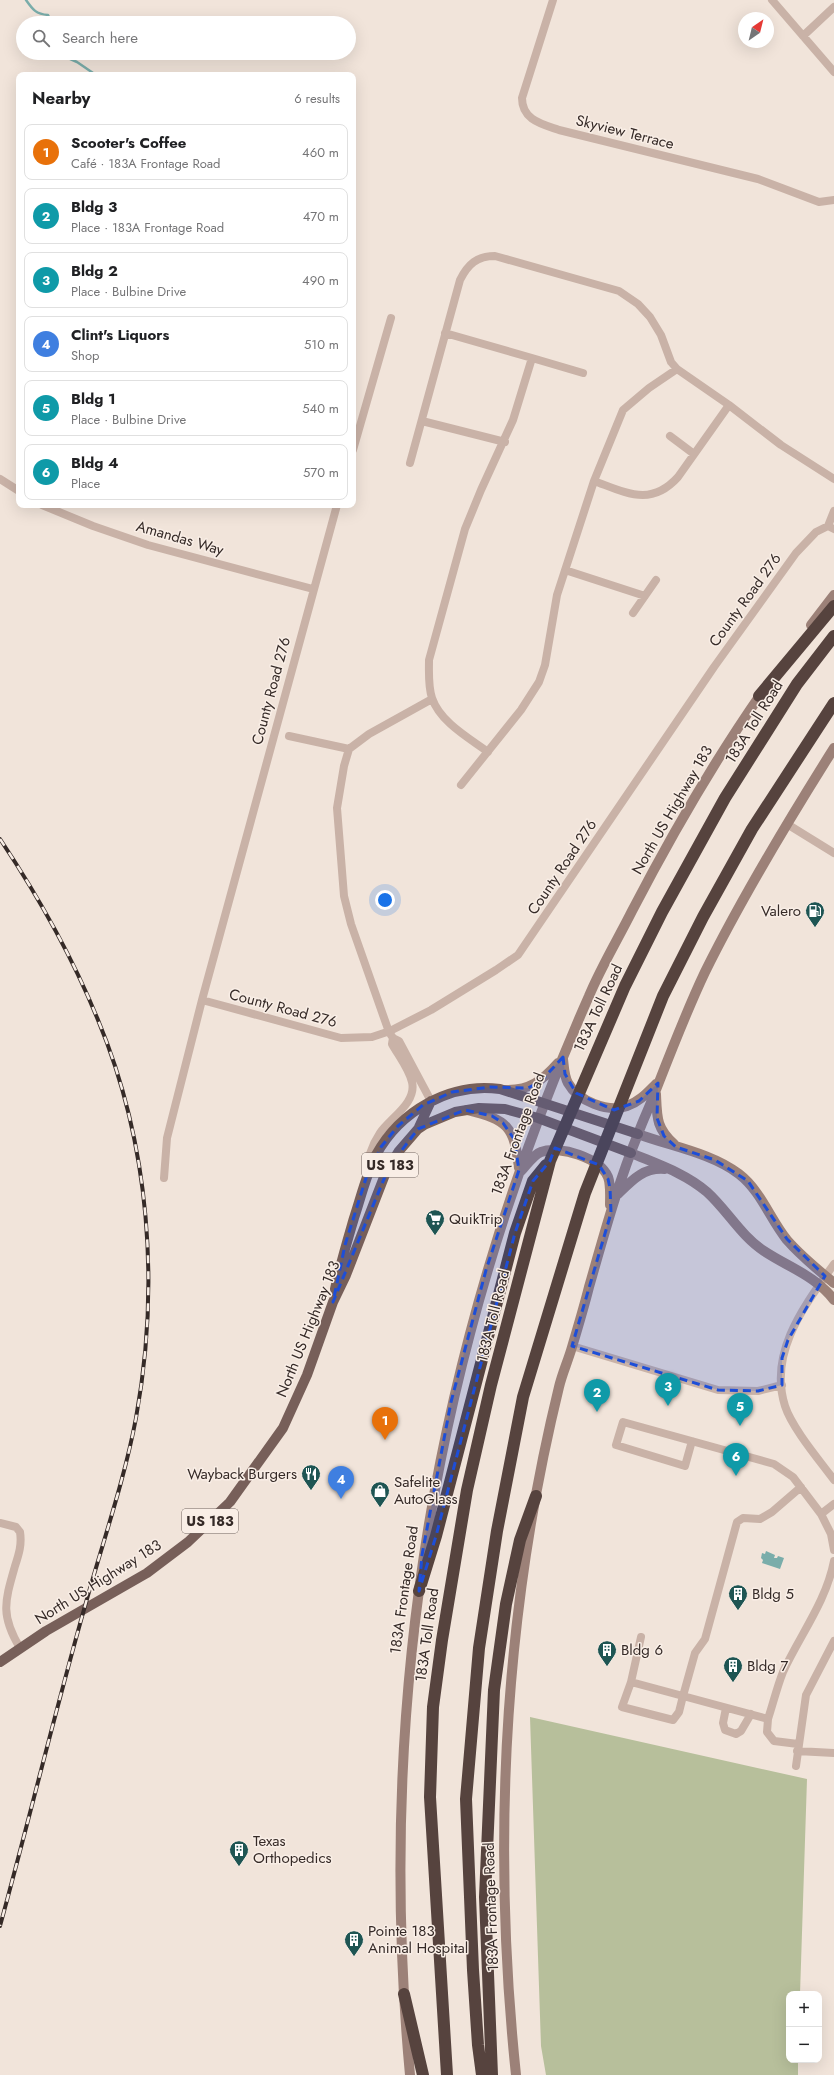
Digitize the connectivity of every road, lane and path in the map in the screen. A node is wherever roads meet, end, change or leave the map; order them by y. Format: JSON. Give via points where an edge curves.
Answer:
{"nodes":[{"id":1,"x":553,"y":0,"type":"edge"},
{"id":2,"x":772,"y":0,"type":"edge"},
{"id":3,"x":834,"y":7,"type":"edge"},
{"id":4,"x":803,"y":36,"type":"junction"},
{"id":5,"x":834,"y":72,"type":"edge"},
{"id":6,"x":834,"y":200,"type":"edge"},
{"id":7,"x":391,"y":318,"type":"dead end"},
{"id":8,"x":445,"y":333,"type":"junction"},
{"id":9,"x":532,"y":358,"type":"junction"},
{"id":10,"x":677,"y":369,"type":"junction"},
{"id":11,"x":583,"y":373,"type":"dead end"},
{"id":12,"x":729,"y":405,"type":"junction"},
{"id":13,"x":422,"y":420,"type":"junction"},
{"id":14,"x":670,"y":436,"type":"dead end"},
{"id":15,"x":356,"y":440,"type":"edge"},
{"id":16,"x":504,"y":442,"type":"junction"},
{"id":17,"x":694,"y":454,"type":"junction"},
{"id":18,"x":410,"y":464,"type":"dead end"},
{"id":19,"x":0,"y":479,"type":"edge"},
{"id":20,"x":834,"y":479,"type":"edge"},
{"id":21,"x":594,"y":481,"type":"junction"},
{"id":22,"x":16,"y":489,"type":"edge"},
{"id":23,"x":49,"y":508,"type":"edge"},
{"id":24,"x":336,"y":508,"type":"edge"},
{"id":25,"x":834,"y":511,"type":"edge"},
{"id":26,"x":831,"y":528,"type":"edge"},
{"id":27,"x":565,"y":570,"type":"junction"},
{"id":28,"x":656,"y":580,"type":"dead end"},
{"id":29,"x":313,"y":589,"type":"junction"},
{"id":30,"x":834,"y":595,"type":"edge"},
{"id":31,"x":645,"y":596,"type":"junction"},
{"id":32,"x":834,"y":606,"type":"edge"},
{"id":33,"x":633,"y":614,"type":"dead end"},
{"id":34,"x":834,"y":636,"type":"edge"},
{"id":35,"x":759,"y":696,"type":"junction"},
{"id":36,"x":432,"y":699,"type":"junction"},
{"id":37,"x":834,"y":702,"type":"edge"},
{"id":38,"x":289,"y":736,"type":"dead end"},
{"id":39,"x":350,"y":748,"type":"junction"},
{"id":40,"x":834,"y":748,"type":"edge"},
{"id":41,"x":488,"y":752,"type":"junction"},
{"id":42,"x":460,"y":786,"type":"dead end"},
{"id":43,"x":787,"y":824,"type":"junction"},
{"id":44,"x":834,"y":853,"type":"edge"},
{"id":45,"x":202,"y":1000,"type":"junction"},
{"id":46,"x":391,"y":1035,"type":"junction"},
{"id":47,"x":563,"y":1057,"type":"junction"},
{"id":48,"x":657,"y":1087,"type":"junction"},
{"id":49,"x":506,"y":1090,"type":"junction"},
{"id":50,"x":431,"y":1101,"type":"junction"},
{"id":51,"x":544,"y":1103,"type":"junction"},
{"id":52,"x":465,"y":1110,"type":"junction"},
{"id":53,"x":538,"y":1118,"type":"junction"},
{"id":54,"x":418,"y":1129,"type":"junction"},
{"id":55,"x":638,"y":1134,"type":"junction"},
{"id":56,"x":676,"y":1147,"type":"junction"},
{"id":57,"x":631,"y":1152,"type":"junction"},
{"id":58,"x":550,"y":1160,"type":"junction"},
{"id":59,"x":669,"y":1169,"type":"junction"},
{"id":60,"x":518,"y":1173,"type":"junction"},
{"id":61,"x":164,"y":1178,"type":"dead end"},
{"id":62,"x":366,"y":1178,"type":"junction"},
{"id":63,"x":616,"y":1195,"type":"junction"},
{"id":64,"x":611,"y":1213,"type":"junction"},
{"id":65,"x":834,"y":1264,"type":"edge"},
{"id":66,"x":825,"y":1276,"type":"junction"},
{"id":67,"x":834,"y":1283,"type":"edge"},
{"id":68,"x":819,"y":1285,"type":"junction"},
{"id":69,"x":834,"y":1300,"type":"edge"},
{"id":70,"x":333,"y":1302,"type":"junction"},
{"id":71,"x":572,"y":1346,"type":"junction"},
{"id":72,"x":782,"y":1385,"type":"junction"},
{"id":73,"x":692,"y":1441,"type":"junction"},
{"id":74,"x":834,"y":1480,"type":"edge"},
{"id":75,"x":801,"y":1487,"type":"junction"},
{"id":76,"x":536,"y":1496,"type":"junction"},
{"id":77,"x":834,"y":1504,"type":"edge"},
{"id":78,"x":821,"y":1514,"type":"junction"},
{"id":79,"x":0,"y":1523,"type":"edge"},
{"id":80,"x":834,"y":1550,"type":"edge"},
{"id":81,"x":834,"y":1561,"type":"edge"},
{"id":82,"x":419,"y":1591,"type":"junction"},
{"id":83,"x":641,"y":1637,"type":"dead end"},
{"id":84,"x":834,"y":1641,"type":"edge"},
{"id":85,"x":20,"y":1648,"type":"junction"},
{"id":86,"x":0,"y":1662,"type":"edge"},
{"id":87,"x":631,"y":1682,"type":"junction"},
{"id":88,"x":683,"y":1696,"type":"junction"},
{"id":89,"x":726,"y":1708,"type":"junction"},
{"id":90,"x":750,"y":1714,"type":"junction"},
{"id":91,"x":768,"y":1719,"type":"junction"},
{"id":92,"x":797,"y":1747,"type":"junction"},
{"id":93,"x":834,"y":1753,"type":"edge"},
{"id":94,"x":796,"y":1766,"type":"dead end"},
{"id":95,"x":404,"y":1994,"type":"junction"},
{"id":96,"x":410,"y":2075,"type":"edge"},
{"id":97,"x":423,"y":2075,"type":"edge"},
{"id":98,"x":447,"y":2075,"type":"edge"},
{"id":99,"x":482,"y":2075,"type":"edge"},
{"id":100,"x":492,"y":2075,"type":"edge"},
{"id":101,"x":516,"y":2075,"type":"edge"}],
"edges":[{"from":1,"to":6,"type":"street","name":"Skyview Terrace","via":[[522,98],[523,109],[531,119],[559,130],[758,179],[819,202]]},
{"from":2,"to":4,"type":"street"},
{"from":3,"to":4,"type":"street"},
{"from":4,"to":5,"type":"street"},
{"from":7,"to":15,"type":"street"},
{"from":8,"to":9,"type":"street"},
{"from":8,"to":10,"type":"street","via":[[460,280],[466,268],[475,260],[495,256],[619,291],[638,304],[650,317],[661,335],[671,362]]},
{"from":8,"to":13,"type":"street"},
{"from":9,"to":11,"type":"street"},
{"from":9,"to":16,"type":"street"},
{"from":10,"to":12,"type":"street"},
{"from":10,"to":21,"type":"street","via":[[623,410]]},
{"from":12,"to":17,"type":"street"},
{"from":12,"to":20,"type":"street","via":[[781,445]]},
{"from":13,"to":16,"type":"street"},
{"from":13,"to":18,"type":"street"},
{"from":14,"to":17,"type":"street"},
{"from":16,"to":36,"type":"street","via":[[465,529],[429,660]]},
{"from":17,"to":21,"type":"street","via":[[670,486],[649,495],[633,494]]},
{"from":19,"to":22,"type":"street"},
{"from":21,"to":27,"type":"street"},
{"from":23,"to":29,"type":"street","name":"Amandas Way","via":[[148,545]]},
{"from":24,"to":29,"type":"street","name":"County Road 276"},
{"from":25,"to":26,"type":"street"},
{"from":26,"to":46,"type":"street","name":"County Road 276","via":[[816,532],[796,553],[714,667],[518,955]]},
{"from":27,"to":31,"type":"street"},
{"from":27,"to":41,"type":"street","via":[[557,596],[545,665],[539,682]]},
{"from":28,"to":31,"type":"street"},
{"from":29,"to":45,"type":"street","name":"County Road 276"},
{"from":30,"to":35,"type":"main road","name":"North US Highway 183","number":"US 183"},
{"from":31,"to":33,"type":"street"},
{"from":32,"to":35,"type":"highway"},
{"from":34,"to":58,"type":"highway","name":"183A Toll Road","via":[[797,684],[725,798],[648,939],[624,986]]},
{"from":35,"to":47,"type":"main road","name":"North US Highway 183","number":"US 183","via":[[661,855],[590,992]]},
{"from":36,"to":39,"type":"street","via":[[369,734]]},
{"from":36,"to":41,"type":"street","via":[[445,718]]},
{"from":37,"to":99,"type":"highway","via":[[752,828],[702,917],[663,996],[585,1193],[523,1397],[497,1531],[479,1648],[466,1799],[473,1970]]},
{"from":38,"to":39,"type":"street"},
{"from":39,"to":46,"type":"street","via":[[344,766],[337,808],[344,896],[351,924]]},
{"from":40,"to":43,"type":"main road"},
{"from":41,"to":42,"type":"street"},
{"from":43,"to":44,"type":"street"},
{"from":43,"to":48,"type":"main road","via":[[705,973]]},
{"from":45,"to":46,"type":"street","name":"County Road 276","via":[[341,1038]]},
{"from":45,"to":61,"type":"street","name":"County Road 276","via":[[167,1138]]},
{"from":46,"to":50,"type":"street","via":[[399,1041]]},
{"from":46,"to":62,"type":"street","via":[[392,1044],[411,1080],[412,1092],[406,1103],[380,1133],[367,1163]]},
{"from":47,"to":48,"type":"main road","via":[[568,1083],[576,1093],[593,1103],[614,1110],[639,1101]]},
{"from":47,"to":49,"type":"main road","number":"US 183","via":[[547,1076],[534,1085],[523,1089]]},
{"from":47,"to":51,"type":"main road","name":"183A Frontage Road"},
{"from":48,"to":55,"type":"main road"},
{"from":48,"to":56,"type":"main road","via":[[659,1127],[664,1136]]},
{"from":49,"to":50,"type":"main road","name":"North US Highway 183","number":"US 183","via":[[490,1087],[471,1089],[452,1092]]},
{"from":49,"to":51,"type":"main road","name":"North US Highway 183","number":"US 183"},
{"from":50,"to":54,"type":"main road"},
{"from":50,"to":62,"type":"main road","name":"North US Highway 183","number":"US 183","via":[[398,1126],[381,1147]]},
{"from":51,"to":53,"type":"main road","name":"183A Frontage Road"},
{"from":51,"to":55,"type":"main road","name":"North US Highway 183","number":"US 183"},
{"from":52,"to":53,"type":"main road","name":"North US Highway 183","number":"US 183","via":[[505,1109]]},
{"from":52,"to":54,"type":"main road","name":"North US Highway 183","number":"US 183","via":[[446,1115]]},
{"from":52,"to":60,"type":"main road","via":[[492,1116],[506,1126],[515,1144]]},
{"from":53,"to":57,"type":"main road","name":"North US Highway 183","number":"US 183"},
{"from":53,"to":60,"type":"main road","name":"183A Frontage Road"},
{"from":54,"to":70,"type":"main road","name":"North US Highway 183","number":"US 183","via":[[386,1172]]},
{"from":55,"to":56,"type":"main road"},
{"from":55,"to":57,"type":"main road"},
{"from":56,"to":66,"type":"main road","via":[[715,1160],[748,1181],[787,1239]]},
{"from":57,"to":59,"type":"main road"},
{"from":57,"to":63,"type":"main road","name":"183A Frontage Road"},
{"from":58,"to":82,"type":"highway","via":[[533,1181],[515,1233],[436,1536]]},
{"from":58,"to":98,"type":"highway","name":"183A Toll Road","via":[[491,1385],[467,1490],[433,1707],[430,1797]]},
{"from":59,"to":63,"type":"main road","via":[[655,1169],[640,1174]]},
{"from":59,"to":68,"type":"main road","via":[[707,1193],[736,1226],[763,1251],[804,1273]]},
{"from":60,"to":64,"type":"main road","via":[[539,1153],[547,1151],[561,1150],[591,1160],[599,1165],[608,1179]]},
{"from":60,"to":82,"type":"main road","name":"183A Frontage Road","via":[[486,1270],[451,1402],[424,1548]]},
{"from":62,"to":70,"type":"main road","name":"North US Highway 183","number":"US 183","via":[[345,1244]]},
{"from":63,"to":64,"type":"main road","name":"183A Frontage Road"},
{"from":64,"to":71,"type":"main road","name":"183A Frontage Road"},
{"from":65,"to":66,"type":"street"},
{"from":66,"to":67,"type":"main road"},
{"from":66,"to":68,"type":"street"},
{"from":68,"to":69,"type":"main road"},
{"from":68,"to":72,"type":"street","via":[[788,1340],[782,1358]]},
{"from":70,"to":85,"type":"main road","name":"North US Highway 183","number":"US 183","via":[[307,1375],[283,1428],[230,1502],[188,1542],[147,1572]]},
{"from":71,"to":72,"type":"street","via":[[718,1390],[758,1391]]},
{"from":71,"to":76,"type":"main road","name":"183A Frontage Road","via":[[560,1383]]},
{"from":72,"to":74,"type":"street","via":[[785,1407]]},
{"from":73,"to":73,"type":"street","via":[[623,1422],[616,1445],[685,1466]]},
{"from":73,"to":75,"type":"street","via":[[774,1464],[794,1477]]},
{"from":75,"to":78,"type":"street"},
{"from":75,"to":88,"type":"street","via":[[760,1519],[743,1518],[737,1522],[705,1639],[695,1653]]},
{"from":76,"to":100,"type":"highway","via":[[520,1540],[506,1604],[494,1690],[485,1897]]},
{"from":76,"to":101,"type":"main road","name":"183A Frontage Road","via":[[520,1598],[506,1752],[504,1898]]},
{"from":77,"to":78,"type":"street"},
{"from":78,"to":80,"type":"street","via":[[831,1534]]},
{"from":79,"to":85,"type":"street","via":[[16,1527],[20,1532],[20,1550],[7,1598],[5,1617],[9,1632]]},
{"from":81,"to":91,"type":"street","via":[[830,1582],[783,1673]]},
{"from":82,"to":95,"type":"main road","name":"183A Frontage Road","via":[[408,1674],[401,1786],[400,1878]]},
{"from":83,"to":87,"type":"street"},
{"from":84,"to":92,"type":"street","via":[[806,1696]]},
{"from":85,"to":86,"type":"main road","name":"North US Highway 183","number":"US 183"},
{"from":87,"to":88,"type":"street"},
{"from":87,"to":88,"type":"street","via":[[622,1707],[673,1720],[679,1712]]},
{"from":88,"to":89,"type":"street"},
{"from":89,"to":90,"type":"street"},
{"from":89,"to":90,"type":"street","via":[[723,1724],[725,1730],[736,1734],[741,1731]]},
{"from":90,"to":91,"type":"street"},
{"from":91,"to":92,"type":"street","via":[[767,1732],[774,1740]]},
{"from":92,"to":93,"type":"street"},
{"from":92,"to":94,"type":"street"},
{"from":95,"to":96,"type":"main road","name":"183A Frontage Road"},
{"from":95,"to":97,"type":"highway"}]}
